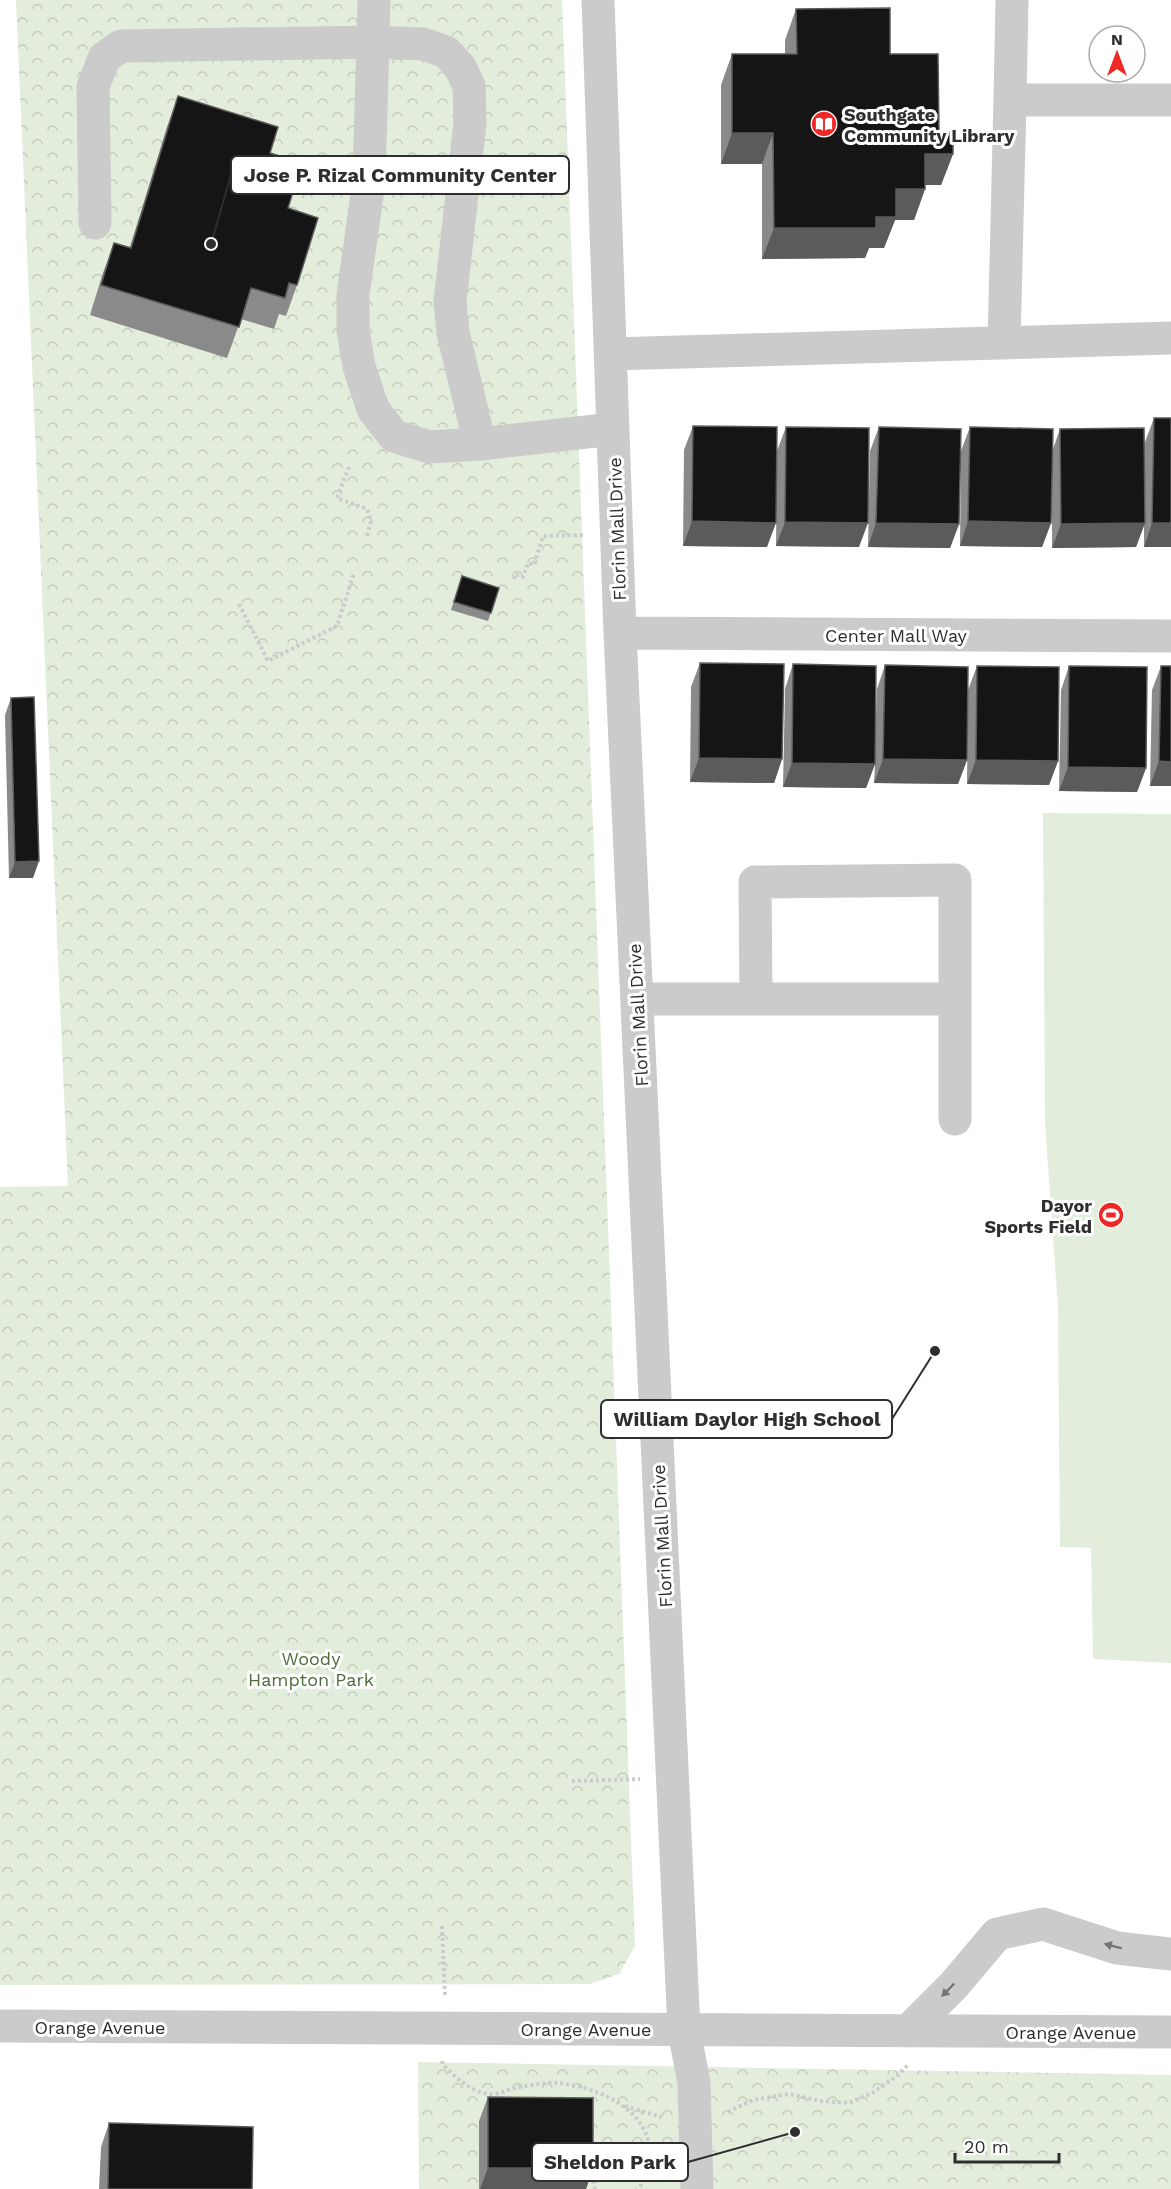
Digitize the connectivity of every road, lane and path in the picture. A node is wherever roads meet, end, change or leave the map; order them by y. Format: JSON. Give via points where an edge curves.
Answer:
{"nodes":[{"id":1,"x":374,"y":0,"type":"edge"},
{"id":2,"x":598,"y":0,"type":"edge"},
{"id":3,"x":1012,"y":0,"type":"edge"},
{"id":4,"x":373,"y":42,"type":"junction"},
{"id":5,"x":1010,"y":100,"type":"junction"},
{"id":6,"x":1171,"y":100,"type":"edge"},
{"id":7,"x":95,"y":223,"type":"dead end"},
{"id":8,"x":1171,"y":338,"type":"edge"},
{"id":9,"x":1004,"y":343,"type":"junction"},
{"id":10,"x":610,"y":354,"type":"junction"},
{"id":11,"x":613,"y":429,"type":"junction"},
{"id":12,"x":480,"y":444,"type":"junction"},
{"id":13,"x":349,"y":467,"type":"dead end"},
{"id":14,"x":617,"y":534,"type":"junction"},
{"id":15,"x":367,"y":536,"type":"dead end"},
{"id":16,"x":354,"y":573,"type":"dead end"},
{"id":17,"x":513,"y":579,"type":"dead end"},
{"id":18,"x":239,"y":604,"type":"dead end"},
{"id":19,"x":621,"y":633,"type":"junction"},
{"id":20,"x":1171,"y":636,"type":"edge"},
{"id":21,"x":637,"y":999,"type":"junction"},
{"id":22,"x":756,"y":999,"type":"junction"},
{"id":23,"x":955,"y":999,"type":"junction"},
{"id":24,"x":955,"y":1119,"type":"dead end"},
{"id":25,"x":673,"y":1777,"type":"junction"},
{"id":26,"x":572,"y":1781,"type":"dead end"},
{"id":27,"x":442,"y":1926,"type":"dead end"},
{"id":28,"x":1171,"y":1954,"type":"edge"},
{"id":29,"x":0,"y":2026,"type":"edge"},
{"id":30,"x":440,"y":2028,"type":"junction"},
{"id":31,"x":684,"y":2030,"type":"junction"},
{"id":32,"x":908,"y":2031,"type":"junction"},
{"id":33,"x":1171,"y":2032,"type":"edge"},
{"id":34,"x":626,"y":2106,"type":"junction"},
{"id":35,"x":697,"y":2121,"type":"junction"},
{"id":36,"x":590,"y":2160,"type":"edge"},
{"id":37,"x":595,"y":2189,"type":"edge"},
{"id":38,"x":637,"y":2189,"type":"edge"},
{"id":39,"x":697,"y":2189,"type":"edge"}],
"edges":[{"from":1,"to":4,"type":"street"},
{"from":2,"to":10,"type":"street","name":"Florin Mall Drive"},
{"from":3,"to":5,"type":"street"},
{"from":4,"to":7,"type":"street","via":[[121,46],[104,58],[93,87]]},
{"from":4,"to":12,"type":"street","via":[[423,44],[446,52],[460,67],[469,87],[470,123],[450,302],[453,333]]},
{"from":4,"to":12,"type":"street","via":[[369,181],[353,295],[353,331],[359,366],[372,409],[394,436],[429,447]]},
{"from":5,"to":6,"type":"street"},
{"from":5,"to":9,"type":"street"},
{"from":8,"to":9,"type":"street"},
{"from":9,"to":10,"type":"street"},
{"from":10,"to":11,"type":"street","name":"Florin Mall Drive"},
{"from":11,"to":12,"type":"street"},
{"from":11,"to":14,"type":"street","name":"Florin Mall Drive"},
{"from":13,"to":15,"type":"path","via":[[337,498],[367,509],[371,521]]},
{"from":14,"to":17,"type":"path","via":[[543,536],[534,565],[528,563],[523,577],[515,574]]},
{"from":14,"to":19,"type":"street","name":"Florin Mall Drive"},
{"from":16,"to":18,"type":"path","via":[[337,626],[268,661]]},
{"from":19,"to":20,"type":"street","name":"Center Mall Way"},
{"from":19,"to":21,"type":"street","name":"Florin Mall Drive"},
{"from":21,"to":22,"type":"street"},
{"from":21,"to":25,"type":"street","name":"Florin Mall Drive"},
{"from":22,"to":23,"type":"street"},
{"from":22,"to":23,"type":"street","via":[[755,882],[955,880]]},
{"from":23,"to":24,"type":"street"},
{"from":25,"to":26,"type":"path"},
{"from":25,"to":31,"type":"street","name":"Florin Mall Drive"},
{"from":27,"to":30,"type":"path"},
{"from":28,"to":32,"type":"street","one_way":true,"via":[[1117,1948],[1042,1924],[997,1934]]},
{"from":29,"to":30,"type":"street","name":"Orange Avenue"},
{"from":30,"to":31,"type":"street","name":"Orange Avenue"},
{"from":30,"to":34,"type":"path","via":[[443,2065],[468,2088],[490,2094],[556,2083],[598,2092]]},
{"from":31,"to":32,"type":"street","name":"Orange Avenue"},
{"from":31,"to":35,"type":"street","name":"Florin Mall Drive"},
{"from":32,"to":33,"type":"street","name":"Orange Avenue"},
{"from":32,"to":35,"type":"path","via":[[908,2067],[874,2092],[849,2103],[788,2094],[753,2100]]},
{"from":34,"to":35,"type":"path","via":[[656,2117]]},
{"from":34,"to":38,"type":"path","via":[[644,2129],[650,2155],[644,2183]]},
{"from":35,"to":39,"type":"street","name":"Florin Mall Drive"},
{"from":36,"to":37,"type":"path"}]}
